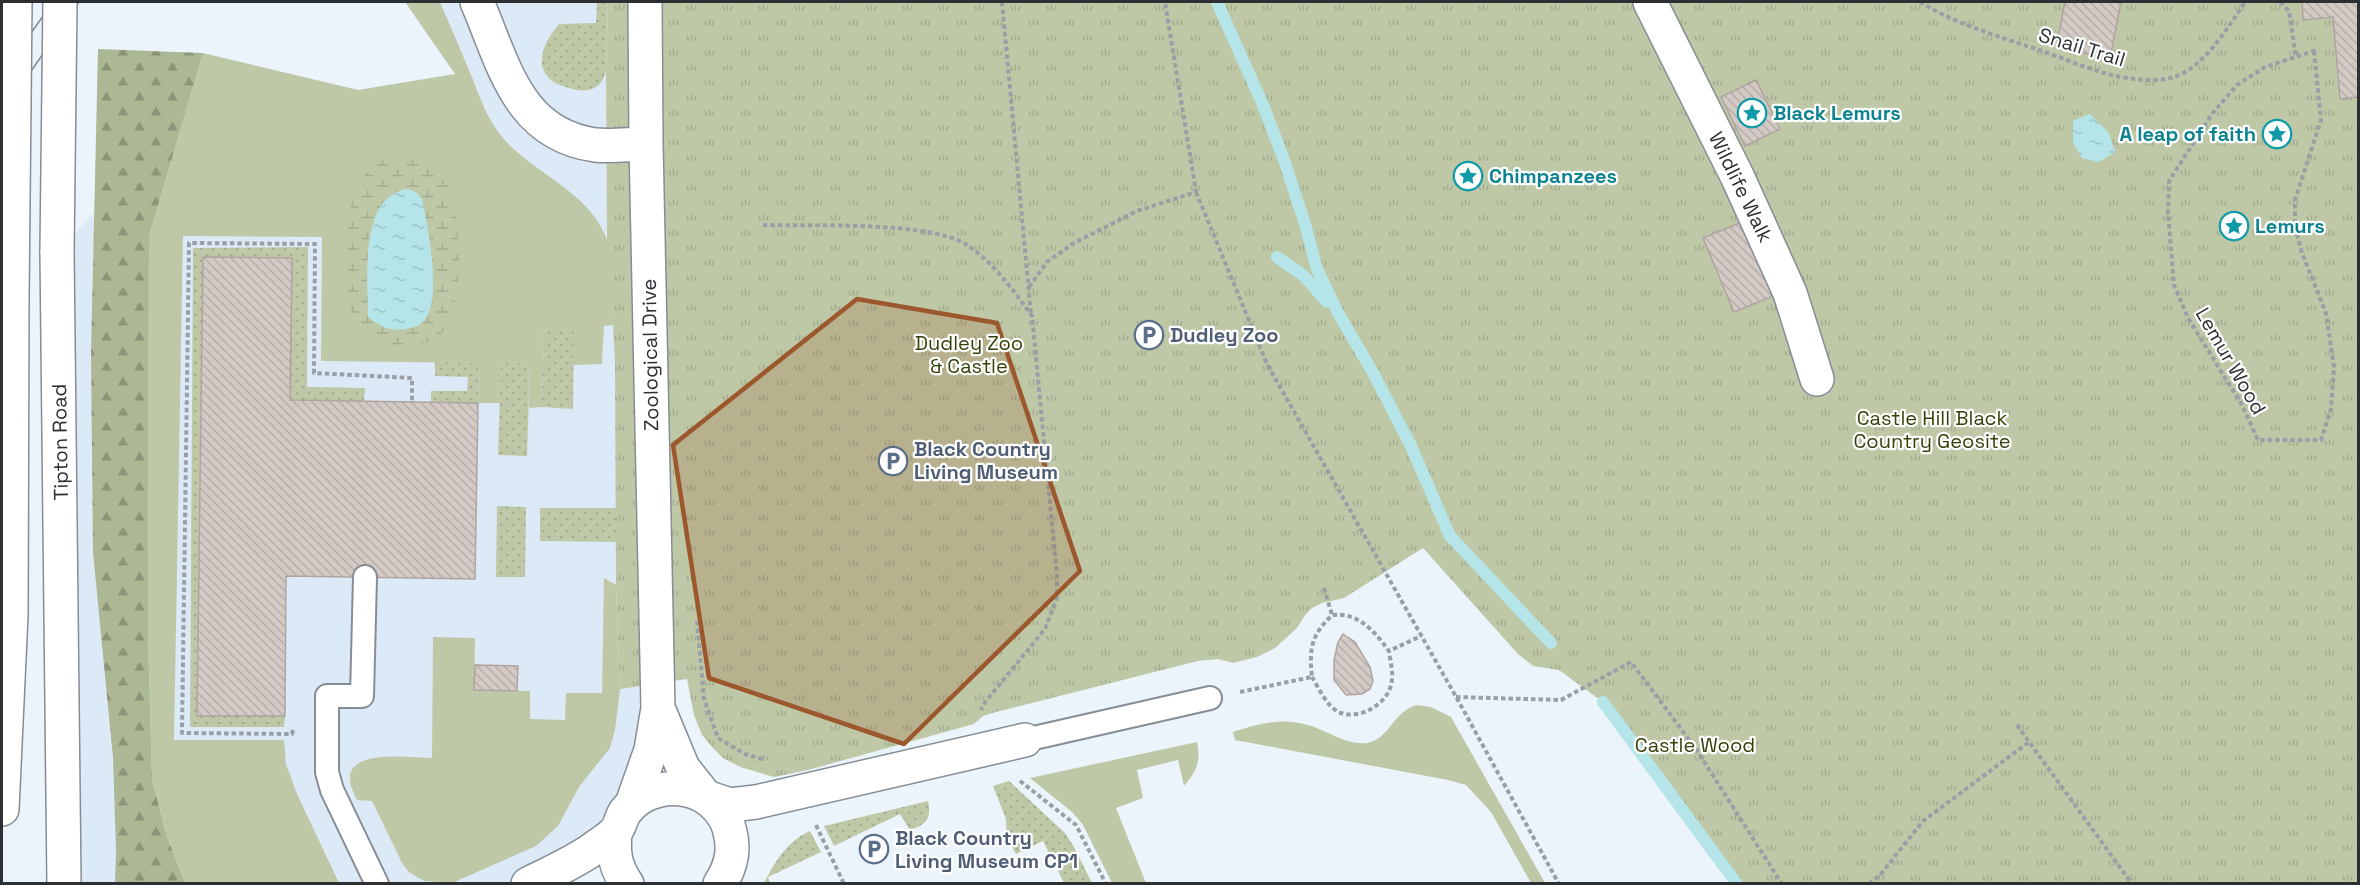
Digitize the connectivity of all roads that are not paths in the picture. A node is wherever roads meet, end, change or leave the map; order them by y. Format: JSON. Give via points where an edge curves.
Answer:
{"nodes":[{"id":1,"x":15,"y":2,"type":"edge"},
{"id":2,"x":60,"y":2,"type":"edge"},
{"id":3,"x":477,"y":2,"type":"edge"},
{"id":4,"x":645,"y":2,"type":"edge"},
{"id":5,"x":1650,"y":2,"type":"edge"},
{"id":6,"x":646,"y":144,"type":"junction"},
{"id":7,"x":1817,"y":379,"type":"dead end"},
{"id":8,"x":11,"y":427,"type":"junction"},
{"id":9,"x":60,"y":428,"type":"junction"},
{"id":10,"x":365,"y":577,"type":"dead end"},
{"id":11,"x":1210,"y":698,"type":"road end"},
{"id":12,"x":658,"y":708,"type":"junction"},
{"id":13,"x":1025,"y":740,"type":"joint"},
{"id":14,"x":786,"y":796,"type":"junction"},
{"id":15,"x":706,"y":797,"type":"junction"},
{"id":16,"x":632,"y":804,"type":"junction"},
{"id":17,"x":2,"y":809,"type":"edge"},
{"id":18,"x":615,"y":832,"type":"junction"},
{"id":19,"x":727,"y":873,"type":"edge"},
{"id":20,"x":64,"y":882,"type":"edge"},
{"id":21,"x":377,"y":884,"type":"edge"},
{"id":22,"x":528,"y":884,"type":"edge"},
{"id":23,"x":627,"y":884,"type":"edge"}],
"edges":[{"from":1,"to":8,"type":"street","bridge":true},
{"from":2,"to":9,"type":"street","name":"Tipton Road","bridge":true},
{"from":3,"to":6,"type":"street","via":[[522,103],[539,121],[553,132],[578,141],[598,145]]},
{"from":4,"to":6,"type":"street","name":"Zoological Drive"},
{"from":5,"to":7,"type":"street","name":"Wildlife Walk","via":[[1786,283]]},
{"from":6,"to":12,"type":"street","name":"Zoological Drive"},
{"from":8,"to":9,"type":"street"},
{"from":8,"to":17,"type":"street","via":[[10,615]]},
{"from":9,"to":20,"type":"street","name":"Tipton Road"},
{"from":10,"to":21,"type":"lane","via":[[362,696],[327,696],[327,772]]},
{"from":11,"to":13,"type":"lane"},
{"from":12,"to":15,"type":"street","name":"Zoological Drive","via":[[683,768]]},
{"from":12,"to":16,"type":"street","name":"Zoological Drive","via":[[651,750]]},
{"from":13,"to":14,"type":"street","via":[[979,737]]},
{"from":14,"to":15,"type":"street","via":[[730,805]]},
{"from":14,"to":19,"type":"street","via":[[748,828]]},
{"from":15,"to":16,"type":"street","via":[[668,788],[650,792]]},
{"from":15,"to":19,"type":"street","name":"Zoological Drive","via":[[729,825],[733,846]]},
{"from":16,"to":18,"type":"street","name":"Zoological Drive"},
{"from":18,"to":22,"type":"street","via":[[581,858]]},
{"from":18,"to":23,"type":"street","via":[[617,870]]}]}
